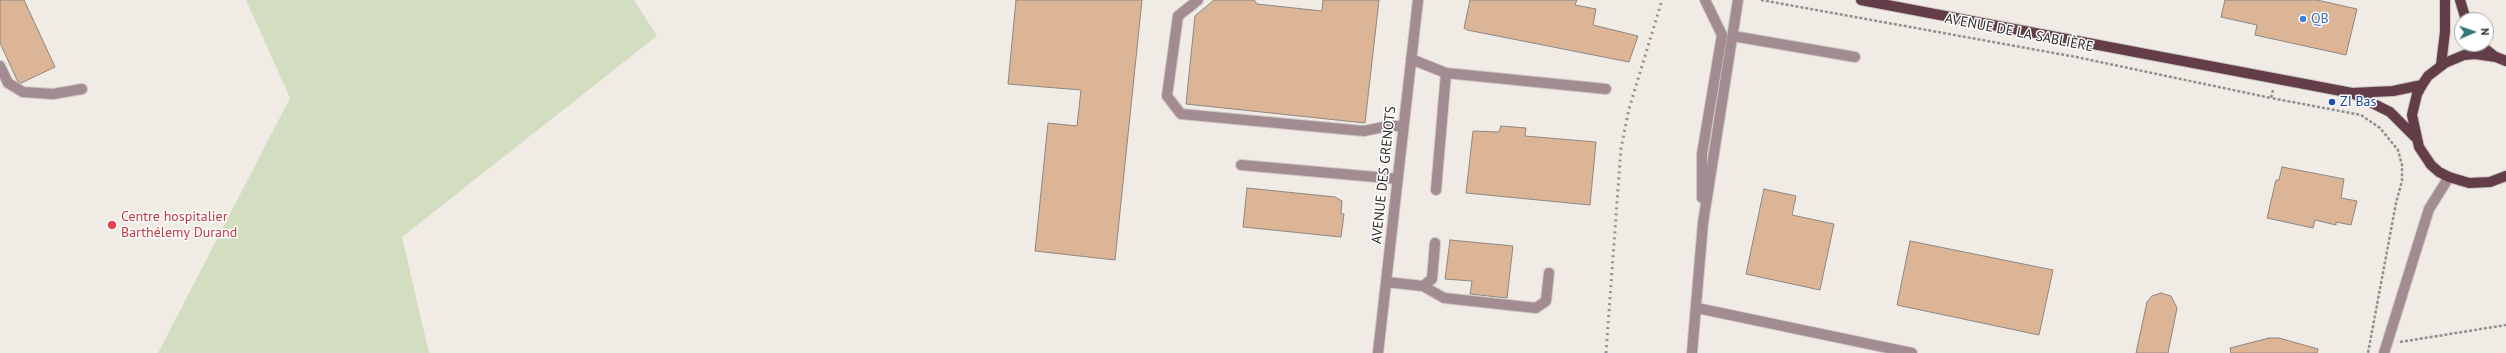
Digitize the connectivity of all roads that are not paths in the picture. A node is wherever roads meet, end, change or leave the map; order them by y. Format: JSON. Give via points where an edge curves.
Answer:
{"nodes":[{"id":1,"x":1198,"y":0,"type":"edge"},
{"id":2,"x":1418,"y":0,"type":"edge"},
{"id":3,"x":1705,"y":0,"type":"edge"},
{"id":4,"x":1738,"y":0,"type":"edge"},
{"id":5,"x":1862,"y":0,"type":"edge"},
{"id":6,"x":2445,"y":0,"type":"edge"},
{"id":7,"x":2460,"y":0,"type":"edge"},
{"id":8,"x":2464,"y":12,"type":"edge"},
{"id":9,"x":1733,"y":36,"type":"junction"},
{"id":10,"x":2489,"y":52,"type":"edge"},
{"id":11,"x":1855,"y":57,"type":"dead end"},
{"id":12,"x":2496,"y":57,"type":"junction"},
{"id":13,"x":1411,"y":59,"type":"junction"},
{"id":14,"x":2506,"y":61,"type":"edge"},
{"id":15,"x":2441,"y":65,"type":"junction"},
{"id":16,"x":0,"y":66,"type":"edge"},
{"id":17,"x":1446,"y":73,"type":"junction"},
{"id":18,"x":2422,"y":85,"type":"junction"},
{"id":19,"x":82,"y":89,"type":"dead end"},
{"id":20,"x":1606,"y":89,"type":"dead end"},
{"id":21,"x":2352,"y":93,"type":"junction"},
{"id":22,"x":1403,"y":126,"type":"junction"},
{"id":23,"x":2415,"y":137,"type":"junction"},
{"id":24,"x":1241,"y":165,"type":"dead end"},
{"id":25,"x":2506,"y":176,"type":"edge"},
{"id":26,"x":2449,"y":177,"type":"junction"},
{"id":27,"x":1398,"y":179,"type":"junction"},
{"id":28,"x":1436,"y":190,"type":"dead end"},
{"id":29,"x":1703,"y":223,"type":"junction"},
{"id":30,"x":1435,"y":243,"type":"dead end"},
{"id":31,"x":1548,"y":273,"type":"dead end"},
{"id":32,"x":1386,"y":282,"type":"junction"},
{"id":33,"x":1423,"y":286,"type":"junction"},
{"id":34,"x":1697,"y":308,"type":"junction"},
{"id":35,"x":2385,"y":349,"type":"edge"},
{"id":36,"x":1378,"y":353,"type":"edge"},
{"id":37,"x":1692,"y":353,"type":"edge"},
{"id":38,"x":1912,"y":353,"type":"edge"}],
"edges":[{"from":1,"to":22,"type":"street","via":[[1178,16],[1167,96],[1181,114],[1364,131]]},
{"from":2,"to":13,"type":"street","name":"AVENUE DES GRENOTS"},
{"from":3,"to":29,"type":"street","via":[[1722,35],[1702,154]]},
{"from":4,"to":9,"type":"street"},
{"from":5,"to":21,"type":"main road","name":"AVENUE DE LA SABLIÈRE"},
{"from":6,"to":15,"type":"main road","via":[[2446,32]]},
{"from":7,"to":8,"type":"main road"},
{"from":9,"to":11,"type":"street"},
{"from":9,"to":29,"type":"street"},
{"from":10,"to":12,"type":"main road"},
{"from":12,"to":14,"type":"main road"},
{"from":12,"to":15,"type":"main road","via":[[2464,55]]},
{"from":13,"to":17,"type":"street"},
{"from":13,"to":22,"type":"street","name":"AVENUE DES GRENOTS"},
{"from":15,"to":18,"type":"main road"},
{"from":16,"to":19,"type":"street","via":[[8,83],[22,92],[53,94]]},
{"from":17,"to":20,"type":"street"},
{"from":17,"to":28,"type":"street"},
{"from":18,"to":21,"type":"main road","name":"AVENUE DE LA SABLIÈRE","via":[[2393,91]]},
{"from":18,"to":23,"type":"main road","via":[[2412,115]]},
{"from":21,"to":23,"type":"main road","name":"AVENUE DE LA SABLIÈRE","via":[[2390,112]]},
{"from":22,"to":27,"type":"street","name":"AVENUE DES GRENOTS"},
{"from":23,"to":26,"type":"main road","via":[[2428,160]]},
{"from":24,"to":27,"type":"street"},
{"from":25,"to":26,"type":"main road","via":[[2480,184]]},
{"from":26,"to":35,"type":"street","via":[[2429,209]]},
{"from":27,"to":32,"type":"street","name":"AVENUE DES GRENOTS"},
{"from":29,"to":34,"type":"street"},
{"from":30,"to":33,"type":"street","via":[[1432,279]]},
{"from":31,"to":33,"type":"street","via":[[1546,301],[1536,308],[1444,298]]},
{"from":32,"to":33,"type":"street"},
{"from":32,"to":36,"type":"street","name":"AVENUE DES GRENOTS"},
{"from":34,"to":37,"type":"street"},
{"from":34,"to":38,"type":"street"}]}
